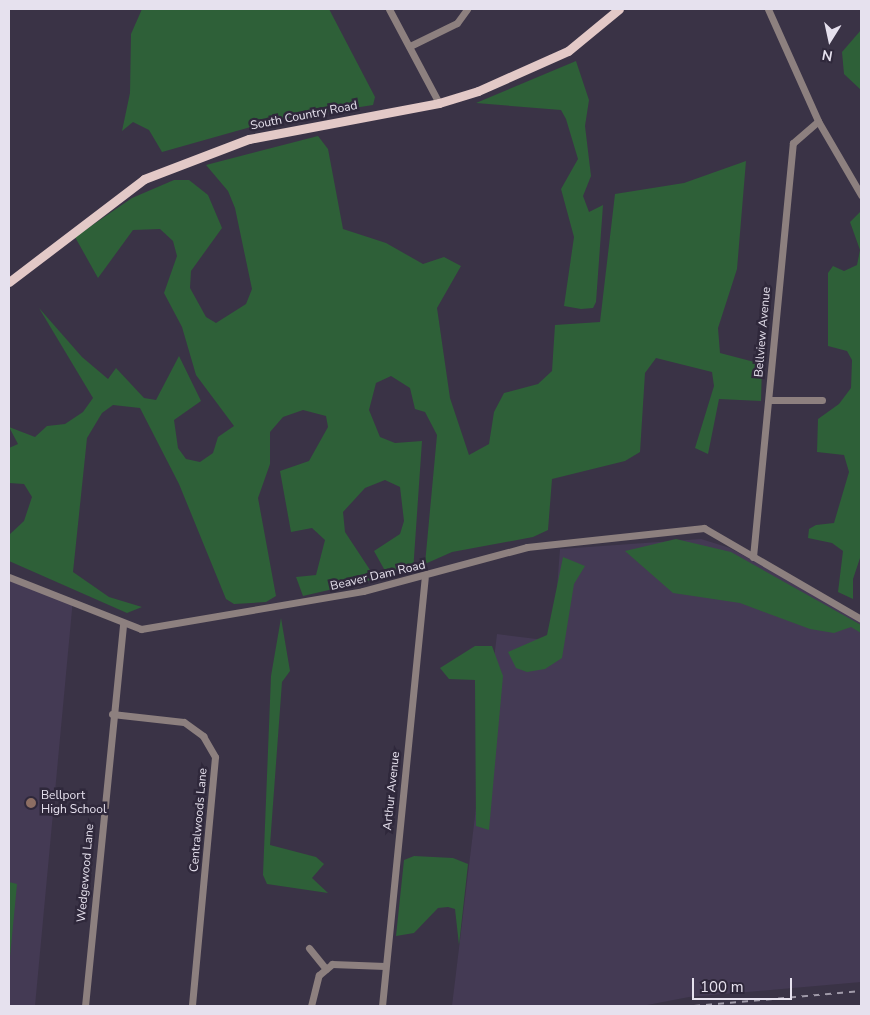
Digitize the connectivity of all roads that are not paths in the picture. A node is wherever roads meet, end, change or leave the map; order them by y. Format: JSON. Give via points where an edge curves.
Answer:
{"nodes":[{"id":1,"x":389,"y":9,"type":"edge"},
{"id":2,"x":467,"y":9,"type":"edge"},
{"id":3,"x":619,"y":9,"type":"edge"},
{"id":4,"x":768,"y":9,"type":"edge"},
{"id":5,"x":410,"y":46,"type":"junction"},
{"id":6,"x":439,"y":103,"type":"junction"},
{"id":7,"x":818,"y":121,"type":"junction"},
{"id":8,"x":861,"y":195,"type":"edge"},
{"id":9,"x":9,"y":282,"type":"edge"},
{"id":10,"x":769,"y":400,"type":"junction"},
{"id":11,"x":822,"y":400,"type":"dead end"},
{"id":12,"x":753,"y":557,"type":"junction"},
{"id":13,"x":9,"y":577,"type":"edge"},
{"id":14,"x":425,"y":578,"type":"junction"},
{"id":15,"x":861,"y":619,"type":"edge"},
{"id":16,"x":124,"y":624,"type":"junction"},
{"id":17,"x":112,"y":714,"type":"junction"},
{"id":18,"x":309,"y":948,"type":"dead end"},
{"id":19,"x":385,"y":966,"type":"junction"},
{"id":20,"x":326,"y":969,"type":"junction"},
{"id":21,"x":84,"y":1006,"type":"edge"},
{"id":22,"x":192,"y":1006,"type":"edge"},
{"id":23,"x":311,"y":1006,"type":"edge"},
{"id":24,"x":382,"y":1006,"type":"edge"}],
"edges":[{"from":1,"to":5,"type":"street"},
{"from":2,"to":5,"type":"street","via":[[457,24]]},
{"from":3,"to":6,"type":"main road","name":"South Country Road","via":[[568,51],[478,91]]},
{"from":4,"to":7,"type":"street"},
{"from":5,"to":6,"type":"street"},
{"from":6,"to":9,"type":"main road","name":"South Country Road","via":[[249,139],[144,179]]},
{"from":7,"to":8,"type":"street"},
{"from":7,"to":10,"type":"street","name":"Bellview Avenue","via":[[793,143]]},
{"from":10,"to":11,"type":"street"},
{"from":10,"to":12,"type":"street","name":"Bellview Avenue"},
{"from":12,"to":14,"type":"street","name":"Beaver Dam Road","via":[[704,528],[527,547]]},
{"from":12,"to":15,"type":"street","name":"Beaver Dam Road"},
{"from":13,"to":16,"type":"street","name":"Beaver Dam Road","via":[[91,606]]},
{"from":14,"to":16,"type":"street","name":"Beaver Dam Road","via":[[282,608],[141,629]]},
{"from":14,"to":19,"type":"street","name":"Arthur Avenue"},
{"from":16,"to":17,"type":"street","name":"Wedgewood Lane"},
{"from":17,"to":21,"type":"street","name":"Wedgewood Lane"},
{"from":17,"to":22,"type":"street","name":"Centralwoods Lane","via":[[184,722],[203,736],[215,757]]},
{"from":18,"to":20,"type":"street"},
{"from":19,"to":20,"type":"street","via":[[346,963]]},
{"from":19,"to":24,"type":"street","name":"Arthur Avenue"},
{"from":20,"to":23,"type":"street","via":[[319,975]]}]}
